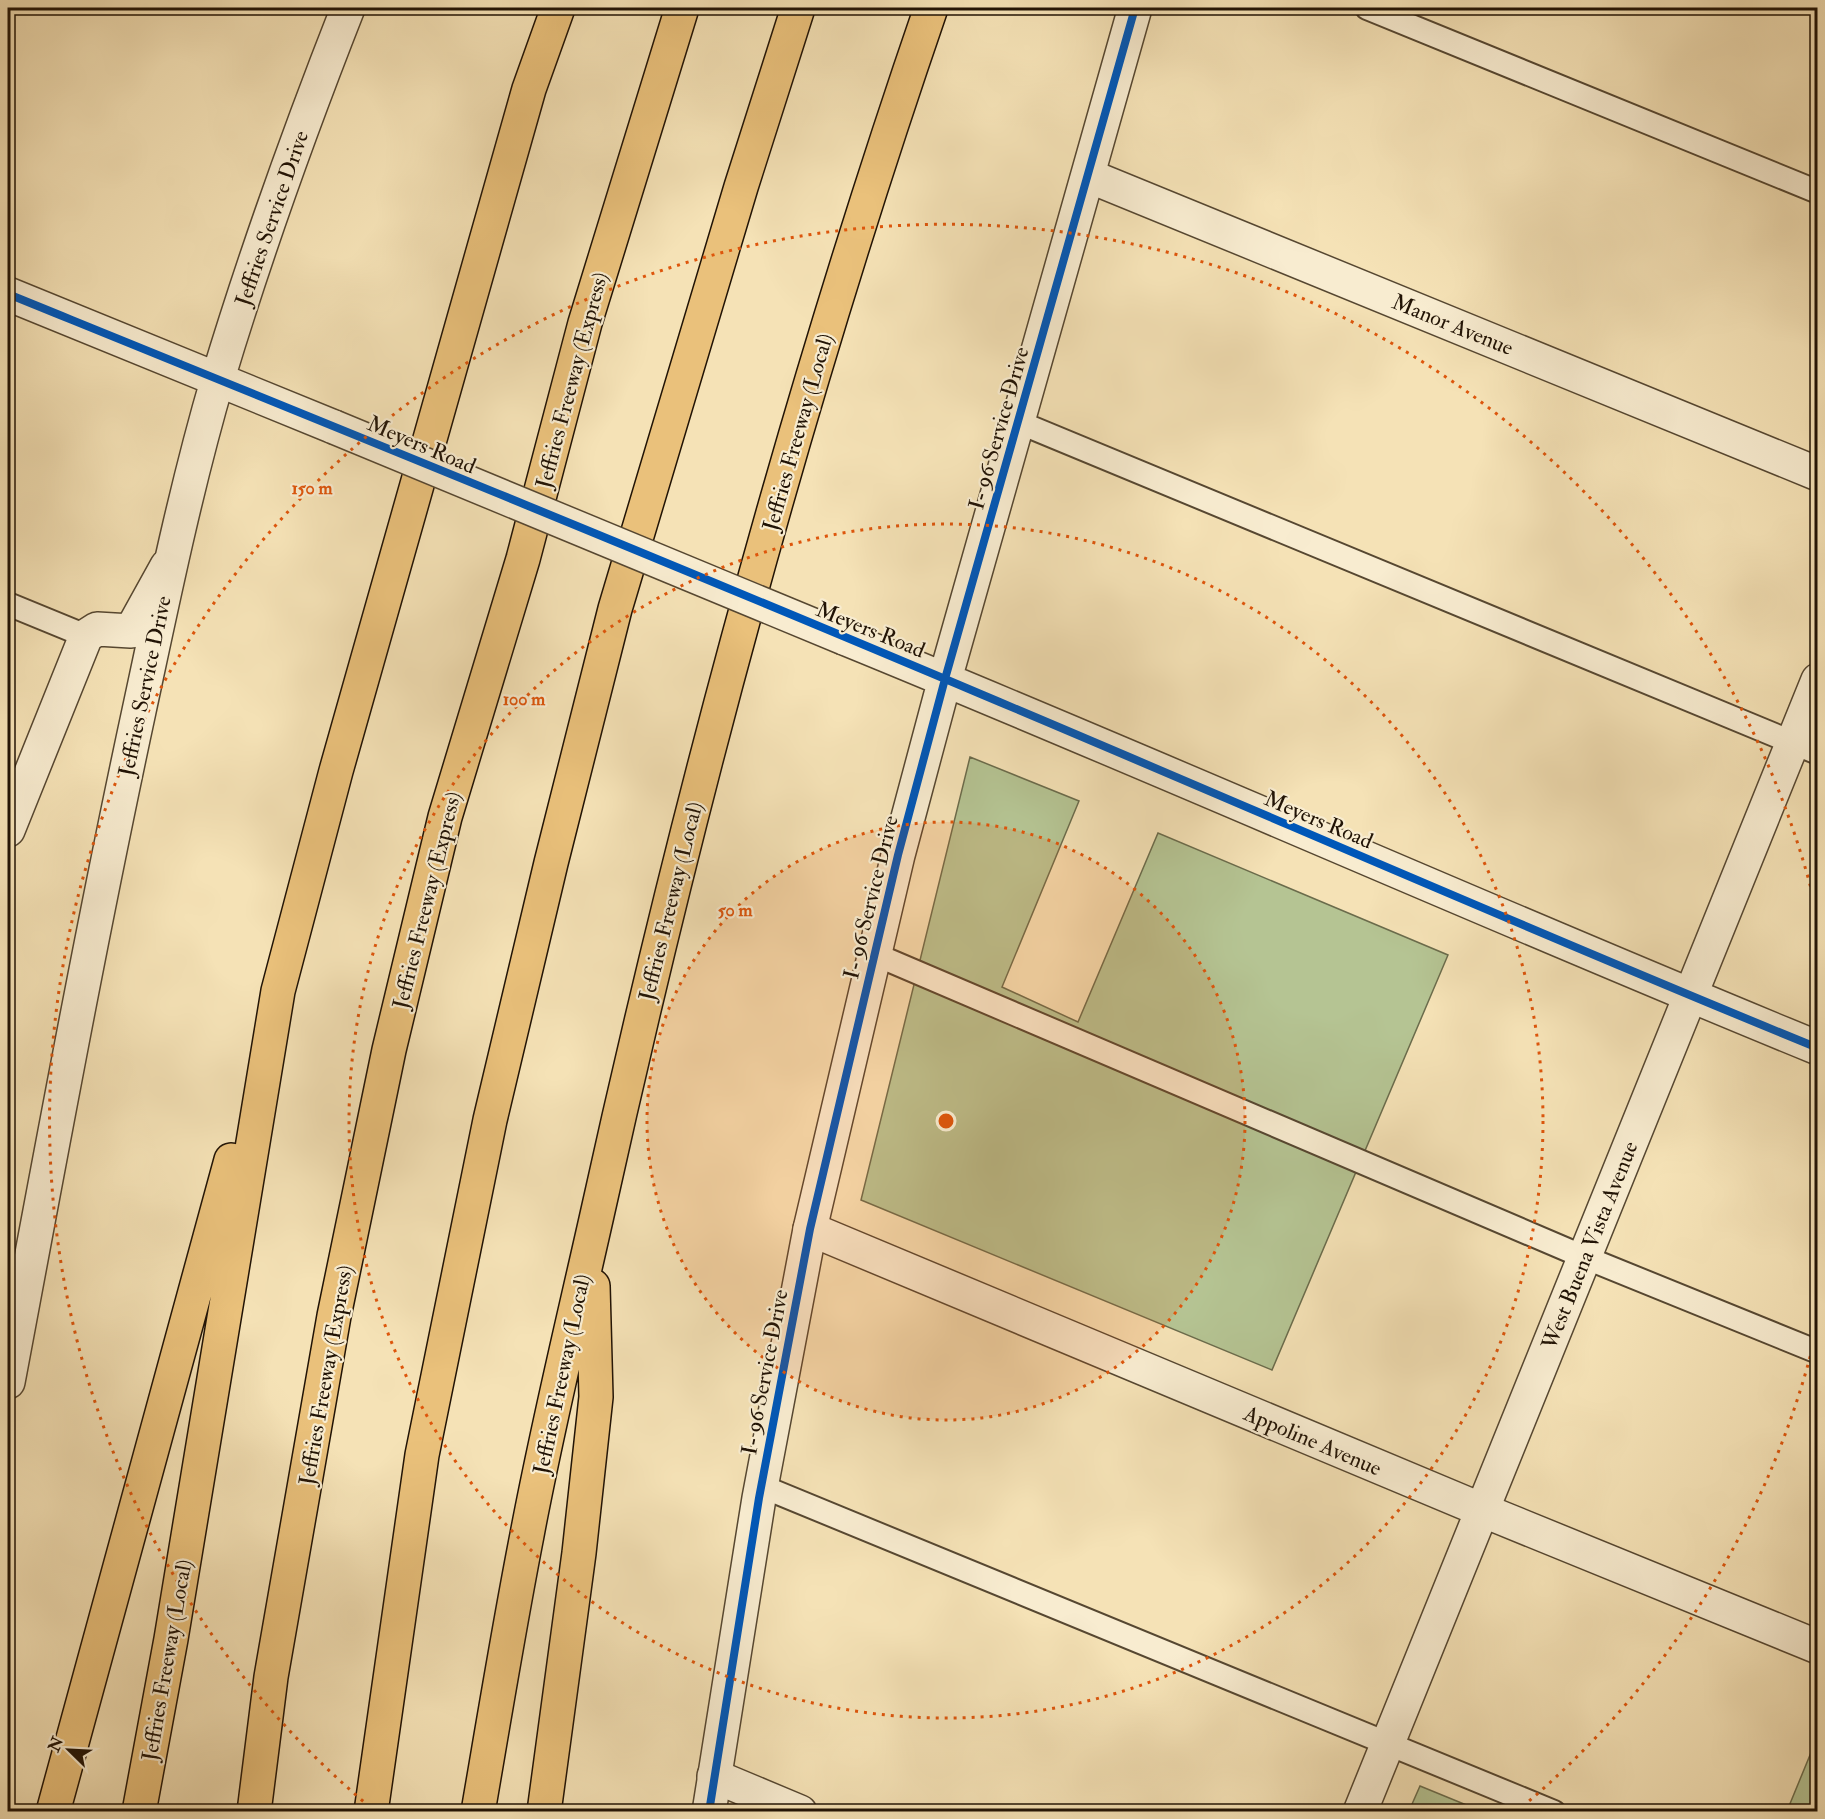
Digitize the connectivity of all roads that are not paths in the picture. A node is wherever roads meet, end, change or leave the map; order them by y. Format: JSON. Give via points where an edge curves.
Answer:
{"nodes":[{"id":1,"x":348,"y":8,"type":"edge"},
{"id":2,"x":558,"y":8,"type":"edge"},
{"id":3,"x":682,"y":8,"type":"edge"},
{"id":4,"x":798,"y":8,"type":"edge"},
{"id":5,"x":931,"y":8,"type":"edge"},
{"id":6,"x":1135,"y":8,"type":"edge"},
{"id":7,"x":1367,"y":8,"type":"edge"},
{"id":8,"x":1089,"y":176,"type":"junction"},
{"id":9,"x":1818,"y":192,"type":"edge"},
{"id":10,"x":8,"y":294,"type":"edge"},
{"id":11,"x":218,"y":380,"type":"junction"},
{"id":12,"x":1018,"y":422,"type":"junction"},
{"id":13,"x":1818,"y":474,"type":"edge"},
{"id":14,"x":171,"y":559,"type":"junction"},
{"id":15,"x":8,"y":604,"type":"edge"},
{"id":16,"x":86,"y":636,"type":"junction"},
{"id":17,"x":945,"y":679,"type":"junction"},
{"id":18,"x":1818,"y":680,"type":"edge"},
{"id":19,"x":1805,"y":748,"type":"edge"},
{"id":20,"x":8,"y":830,"type":"edge"},
{"id":21,"x":874,"y":954,"type":"junction"},
{"id":22,"x":278,"y":990,"type":"junction"},
{"id":23,"x":1689,"y":996,"type":"junction"},
{"id":24,"x":1818,"y":1048,"type":"edge"},
{"id":25,"x":810,"y":1229,"type":"junction"},
{"id":26,"x":592,"y":1236,"type":"junction"},
{"id":27,"x":1584,"y":1257,"type":"junction"},
{"id":28,"x":1818,"y":1352,"type":"edge"},
{"id":29,"x":8,"y":1383,"type":"edge"},
{"id":30,"x":761,"y":1486,"type":"junction"},
{"id":31,"x":1482,"y":1510,"type":"junction"},
{"id":32,"x":1818,"y":1647,"type":"edge"},
{"id":33,"x":1388,"y":1743,"type":"junction"},
{"id":34,"x":714,"y":1776,"type":"junction"},
{"id":35,"x":53,"y":1812,"type":"edge"},
{"id":36,"x":139,"y":1812,"type":"edge"},
{"id":37,"x":254,"y":1812,"type":"edge"},
{"id":38,"x":370,"y":1812,"type":"edge"},
{"id":39,"x":478,"y":1812,"type":"edge"},
{"id":40,"x":544,"y":1812,"type":"edge"},
{"id":41,"x":709,"y":1812,"type":"edge"},
{"id":42,"x":800,"y":1812,"type":"edge"},
{"id":43,"x":1360,"y":1812,"type":"edge"},
{"id":44,"x":1554,"y":1812,"type":"edge"}],
"edges":[{"from":1,"to":11,"type":"street","name":"Jeffries Service Drive","via":[[290,159]]},
{"from":2,"to":22,"type":"highway","name":"Jeffries Freeway (Local)","via":[[529,89]]},
{"from":3,"to":37,"type":"highway","name":"Jeffries Freeway (Express)","via":[[585,323],[523,559],[445,817],[389,1050],[334,1317],[271,1677]]},
{"from":4,"to":38,"type":"highway","via":[[615,609],[490,1120],[422,1455]]},
{"from":5,"to":26,"type":"highway","name":"Jeffries Freeway (Local)","via":[[837,292],[725,682],[634,1045]]},
{"from":6,"to":8,"type":"street","name":"I- 96 Service Drive"},
{"from":7,"to":9,"type":"lane"},
{"from":8,"to":12,"type":"street","name":"I- 96 Service Drive"},
{"from":8,"to":13,"type":"street","name":"Manor Avenue"},
{"from":10,"to":11,"type":"street","name":"Meyers Road"},
{"from":11,"to":14,"type":"street","name":"Jeffries Service Drive"},
{"from":11,"to":17,"type":"street","name":"Meyers Road","bridge":true},
{"from":12,"to":17,"type":"street","name":"I- 96 Service Drive"},
{"from":12,"to":19,"type":"lane"},
{"from":14,"to":16,"type":"street","via":[[130,631],[98,629]]},
{"from":14,"to":29,"type":"street","name":"Jeffries Service Drive","via":[[117,810]]},
{"from":15,"to":16,"type":"lane"},
{"from":16,"to":20,"type":"street"},
{"from":17,"to":21,"type":"street","name":"I- 96 Service Drive"},
{"from":17,"to":23,"type":"street","name":"Meyers Road"},
{"from":18,"to":19,"type":"street","name":"West Buena Vista Avenue"},
{"from":19,"to":23,"type":"street","name":"West Buena Vista Avenue"},
{"from":21,"to":25,"type":"street","name":"I- 96 Service Drive"},
{"from":21,"to":27,"type":"lane"},
{"from":22,"to":35,"type":"highway"},
{"from":22,"to":36,"type":"highway","name":"Jeffries Freeway (Local)"},
{"from":23,"to":24,"type":"street","name":"Meyers Road"},
{"from":23,"to":27,"type":"street","name":"West Buena Vista Avenue"},
{"from":25,"to":30,"type":"street","name":"I- 96 Service Drive"},
{"from":25,"to":31,"type":"street","name":"Appoline Avenue"},
{"from":26,"to":39,"type":"highway","name":"Jeffries Freeway (Local)","via":[[527,1534]]},
{"from":26,"to":40,"type":"highway","via":[[596,1397]]},
{"from":27,"to":28,"type":"lane"},
{"from":27,"to":31,"type":"street","name":"West Buena Vista Avenue"},
{"from":30,"to":33,"type":"lane"},
{"from":30,"to":34,"type":"street","name":"I- 96 Service Drive"},
{"from":31,"to":32,"type":"street","name":"Appoline Avenue"},
{"from":31,"to":33,"type":"street","name":"West Buena Vista Avenue"},
{"from":33,"to":43,"type":"street","name":"West Buena Vista Avenue"},
{"from":33,"to":44,"type":"lane"},
{"from":34,"to":41,"type":"street","name":"I- 96 Service Drive"},
{"from":34,"to":42,"type":"street"}]}
